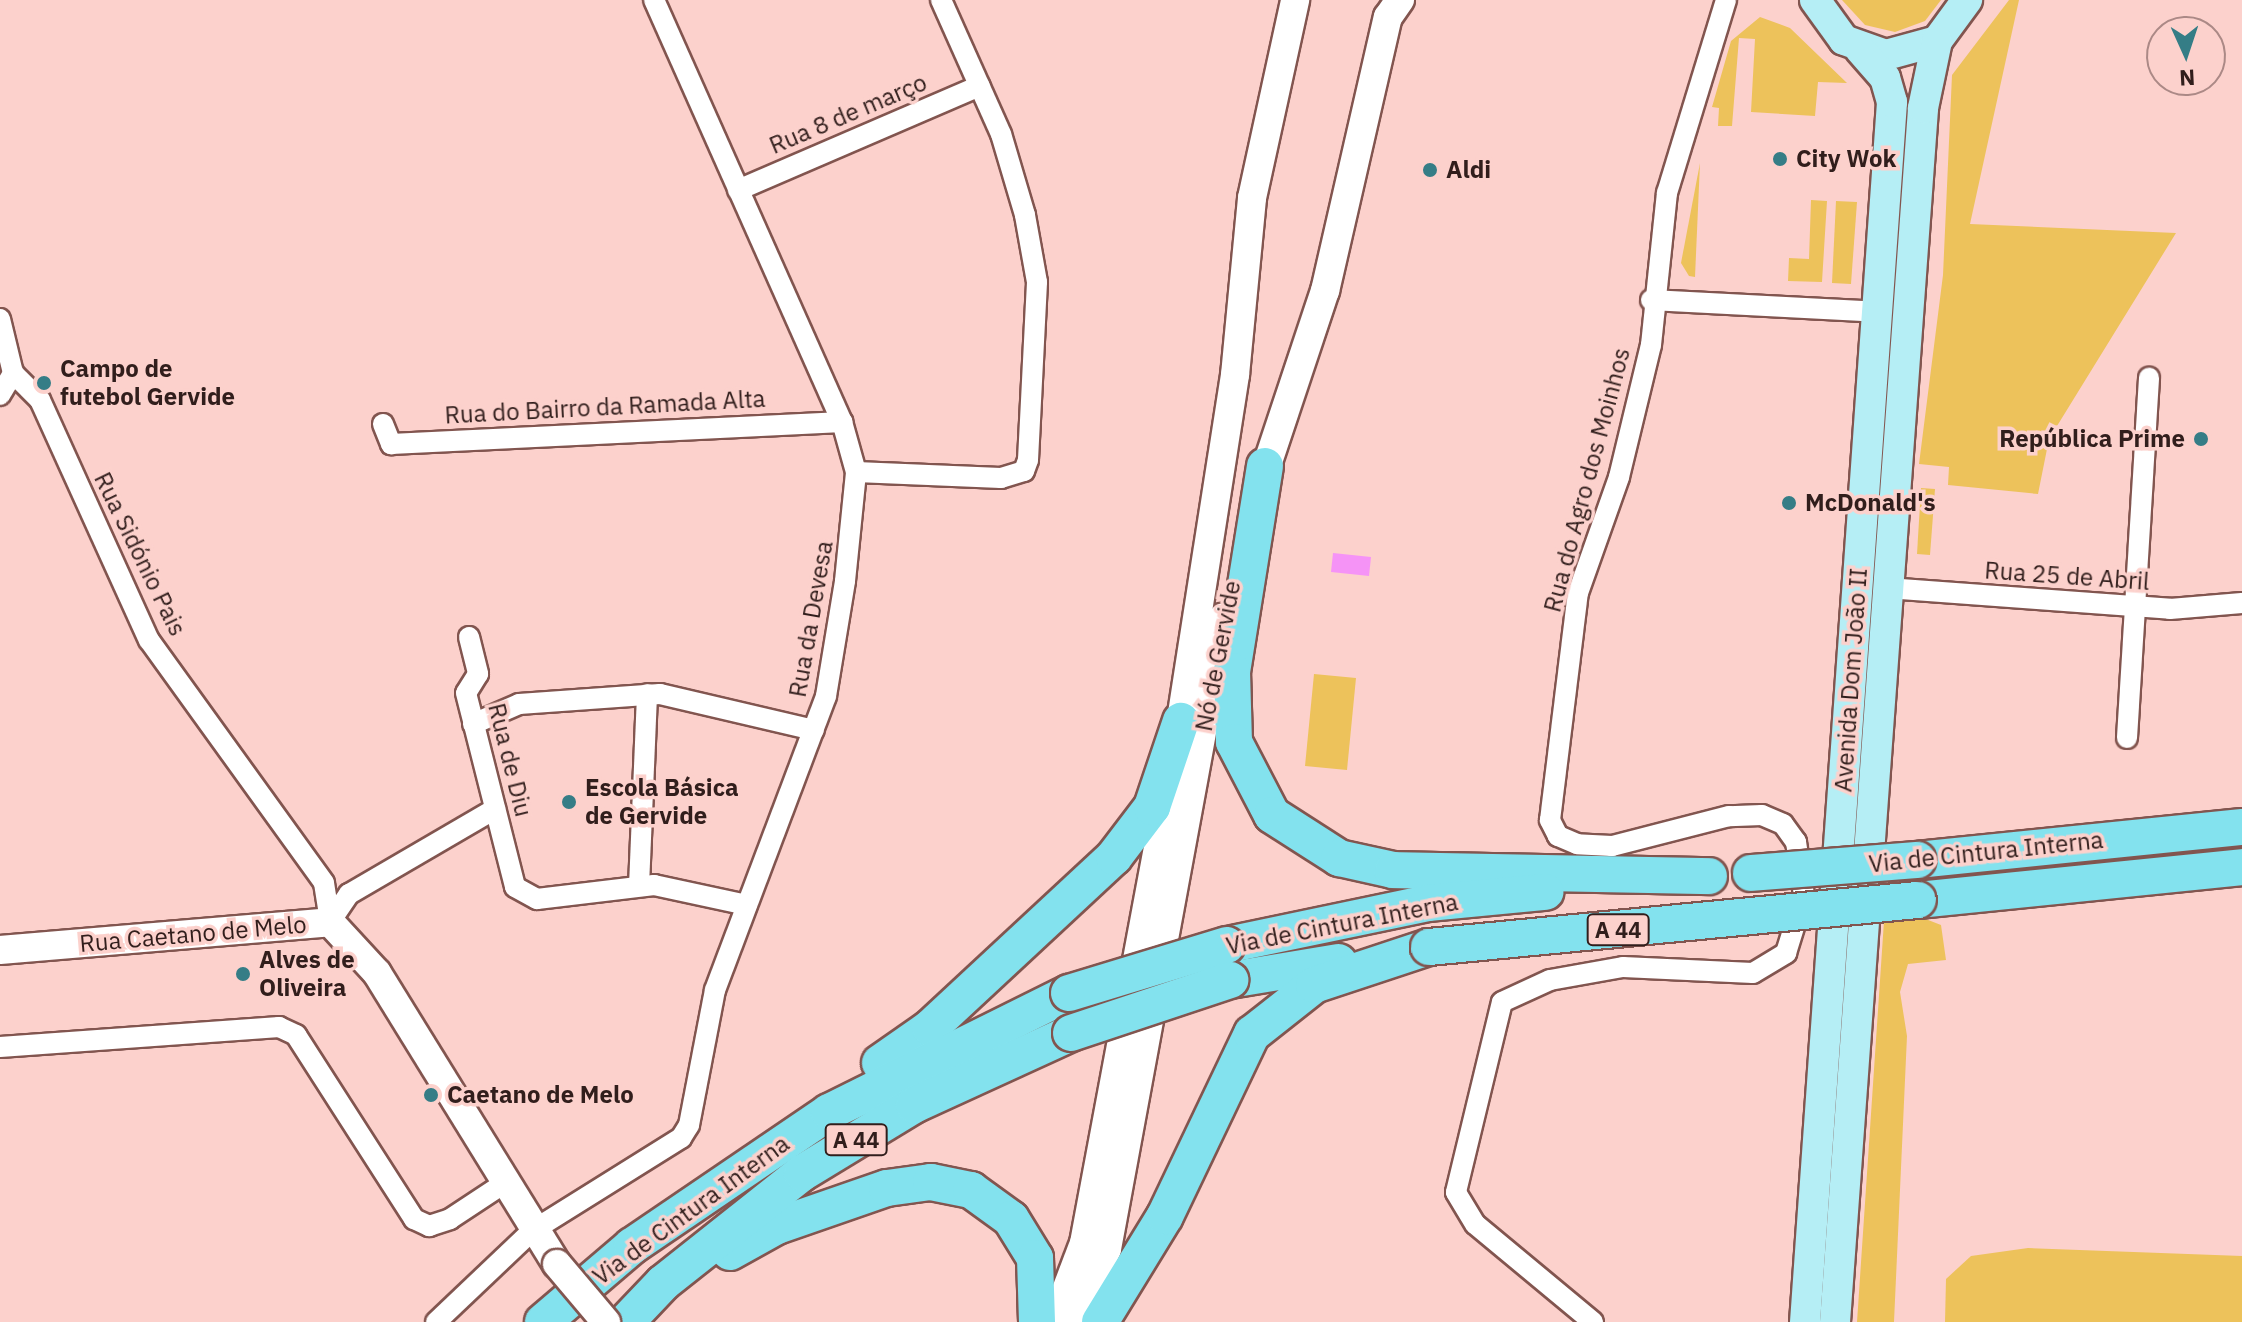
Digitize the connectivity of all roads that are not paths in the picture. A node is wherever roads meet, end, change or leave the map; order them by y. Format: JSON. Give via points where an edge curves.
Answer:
{"nodes":[{"id":1,"x":654,"y":0,"type":"edge"},
{"id":2,"x":941,"y":0,"type":"edge"},
{"id":3,"x":1295,"y":0,"type":"edge"},
{"id":4,"x":1400,"y":0,"type":"edge"},
{"id":5,"x":1726,"y":0,"type":"edge"},
{"id":6,"x":1815,"y":0,"type":"edge"},
{"id":7,"x":1968,"y":3,"type":"edge"},
{"id":8,"x":1937,"y":41,"type":"junction"},
{"id":9,"x":1860,"y":49,"type":"junction"},
{"id":10,"x":980,"y":86,"type":"junction"},
{"id":11,"x":738,"y":190,"type":"junction"},
{"id":12,"x":1651,"y":300,"type":"junction"},
{"id":13,"x":1877,"y":312,"type":"junction"},
{"id":14,"x":0,"y":319,"type":"edge"},
{"id":15,"x":13,"y":373,"type":"junction"},
{"id":16,"x":2149,"y":378,"type":"dead end"},
{"id":17,"x":0,"y":395,"type":"edge"},
{"id":18,"x":842,"y":422,"type":"junction"},
{"id":19,"x":383,"y":424,"type":"dead end"},
{"id":20,"x":1265,"y":466,"type":"junction"},
{"id":21,"x":856,"y":472,"type":"junction"},
{"id":22,"x":1887,"y":588,"type":"junction"},
{"id":23,"x":2242,"y":603,"type":"edge"},
{"id":24,"x":2135,"y":607,"type":"junction"},
{"id":25,"x":469,"y":637,"type":"dead end"},
{"id":26,"x":647,"y":694,"type":"junction"},
{"id":27,"x":1181,"y":721,"type":"junction"},
{"id":28,"x":473,"y":724,"type":"junction"},
{"id":29,"x":814,"y":730,"type":"junction"},
{"id":30,"x":2127,"y":738,"type":"dead end"},
{"id":31,"x":495,"y":809,"type":"junction"},
{"id":32,"x":2242,"y":827,"type":"edge"},
{"id":33,"x":2242,"y":867,"type":"edge"},
{"id":34,"x":1709,"y":876,"type":"junction"},
{"id":35,"x":639,"y":886,"type":"junction"},
{"id":36,"x":747,"y":905,"type":"junction"},
{"id":37,"x":330,"y":922,"type":"junction"},
{"id":38,"x":1429,"y":947,"type":"junction"},
{"id":39,"x":0,"y":950,"type":"edge"},
{"id":40,"x":1229,"y":962,"type":"junction"},
{"id":41,"x":0,"y":1047,"type":"edge"},
{"id":42,"x":829,"y":1112,"type":"junction"},
{"id":43,"x":503,"y":1184,"type":"junction"},
{"id":44,"x":532,"y":1231,"type":"junction"},
{"id":45,"x":663,"y":1283,"type":"junction"},
{"id":46,"x":436,"y":1322,"type":"edge"},
{"id":47,"x":543,"y":1322,"type":"edge"},
{"id":48,"x":606,"y":1322,"type":"edge"},
{"id":49,"x":626,"y":1322,"type":"edge"},
{"id":50,"x":1037,"y":1322,"type":"edge"},
{"id":51,"x":1054,"y":1322,"type":"edge"},
{"id":52,"x":1077,"y":1322,"type":"edge"},
{"id":53,"x":1100,"y":1322,"type":"edge"},
{"id":54,"x":1593,"y":1322,"type":"edge"},
{"id":55,"x":1805,"y":1322,"type":"edge"},
{"id":56,"x":1835,"y":1322,"type":"edge"}],
"edges":[{"from":1,"to":11,"type":"street","name":"Rua da Devesa"},
{"from":2,"to":10,"type":"street"},
{"from":3,"to":27,"type":"main road","name":"Nó de Gervide","via":[[1252,198],[1235,375]]},
{"from":4,"to":20,"type":"main road","name":"Nó de Gervide","via":[[1388,17],[1325,291]]},
{"from":5,"to":12,"type":"street","name":"Rua do Agro dos Moinhos","via":[[1667,193]]},
{"from":6,"to":9,"type":"main road","name":"Avenida Dom João II","via":[[1831,28]]},
{"from":7,"to":8,"type":"main road"},
{"from":8,"to":9,"type":"main road","via":[[1913,52]]},
{"from":8,"to":22,"type":"main road","name":"Avenida Dom João II","via":[[1923,108]]},
{"from":9,"to":13,"type":"main road","name":"Avenida Dom João II","via":[[1885,78],[1892,102]]},
{"from":10,"to":11,"type":"street","name":"Rua 8 de março"},
{"from":10,"to":21,"type":"street","via":[[1025,215],[1037,282],[1024,471],[1001,478]]},
{"from":11,"to":18,"type":"street","name":"Rua da Devesa"},
{"from":12,"to":13,"type":"street"},
{"from":12,"to":54,"type":"street","name":"Rua do Agro dos Moinhos","via":[[1651,345],[1619,477],[1578,593],[1550,820],[1558,836],[1577,844],[1612,846],[1729,816],[1762,815],[1783,824],[1796,842],[1804,895],[1786,953],[1753,973],[1623,967],[1536,984],[1502,1002],[1456,1192],[1475,1224]]},
{"from":13,"to":55,"type":"main road","name":"Avenida Dom João II"},
{"from":14,"to":15,"type":"street"},
{"from":15,"to":17,"type":"street"},
{"from":15,"to":37,"type":"street","name":"Rua Sidónio Pais","via":[[40,400],[149,640],[324,883]]},
{"from":16,"to":24,"type":"street"},
{"from":18,"to":19,"type":"street","name":"Rua do Bairro da Ramada Alta","via":[[391,444]]},
{"from":18,"to":21,"type":"street","name":"Rua da Devesa"},
{"from":20,"to":34,"type":"highway","via":[[1232,671],[1234,742],[1272,815],[1339,858],[1393,870]]},
{"from":20,"to":52,"type":"main road","name":"Nó de Gervide","via":[[1227,598],[1107,1249]]},
{"from":21,"to":29,"type":"street","name":"Rua da Devesa","via":[[845,581]]},
{"from":22,"to":24,"type":"street","name":"Rua 25 de Abril"},
{"from":22,"to":56,"type":"main road","name":"Avenida Dom João II"},
{"from":23,"to":24,"type":"street","name":"Rua 25 de Abril"},
{"from":24,"to":30,"type":"street"},
{"from":25,"to":28,"type":"street","name":"Rua de Diu","via":[[478,674],[466,693]]},
{"from":26,"to":28,"type":"street","via":[[519,704]]},
{"from":26,"to":29,"type":"street","via":[[710,700]]},
{"from":26,"to":35,"type":"street"},
{"from":27,"to":42,"type":"highway","via":[[1152,807],[1114,857]]},
{"from":27,"to":51,"type":"main road","name":"Nó de Gervide","via":[[1084,1243]]},
{"from":28,"to":31,"type":"street","name":"Rua de Diu"},
{"from":29,"to":36,"type":"street","name":"Rua da Devesa"},
{"from":31,"to":35,"type":"street","name":"Rua de Diu","via":[[515,887],[525,896]]},
{"from":31,"to":37,"type":"street","via":[[349,894]]},
{"from":32,"to":34,"type":"highway","name":"Via de Cintura Interna","number":"A 44","bridge":true},
{"from":33,"to":38,"type":"highway","name":"Via de Cintura Interna","number":"A 44","bridge":true},
{"from":34,"to":40,"type":"highway","name":"Via de Cintura Interna","number":"A 44","via":[[1428,903]]},
{"from":35,"to":36,"type":"street","via":[[688,889]]},
{"from":36,"to":44,"type":"street","name":"Rua da Devesa","via":[[715,990],[681,1138]]},
{"from":37,"to":39,"type":"main road","name":"Rua Caetano de Melo"},
{"from":37,"to":43,"type":"main road","name":"Rua Caetano de Melo","via":[[377,973]]},
{"from":38,"to":40,"type":"highway","name":"Via de Cintura Interna","number":"A 44"},
{"from":38,"to":53,"type":"highway","via":[[1314,985],[1252,1034],[1165,1216]]},
{"from":40,"to":42,"type":"highway","name":"Via de Cintura Interna","number":"A 44","bridge":true,"via":[[1069,993]]},
{"from":40,"to":45,"type":"highway","name":"Via de Cintura Interna","number":"A 44","bridge":true,"via":[[914,1105],[814,1165]]},
{"from":41,"to":43,"type":"street","via":[[279,1027],[296,1035],[414,1219],[429,1226],[450,1219]]},
{"from":42,"to":47,"type":"highway","name":"Via de Cintura Interna","number":"A 44","via":[[632,1246]]},
{"from":43,"to":44,"type":"main road","name":"Rua Caetano de Melo"},
{"from":44,"to":46,"type":"street","name":"Rua da Devesa"},
{"from":44,"to":48,"type":"main road","name":"Rua Caetano de Melo","bridge":true},
{"from":45,"to":49,"type":"highway","name":"Via de Cintura Interna","number":"A 44"},
{"from":45,"to":50,"type":"highway","via":[[777,1226],[887,1188],[931,1182],[971,1190],[1011,1219],[1035,1258]]}]}
